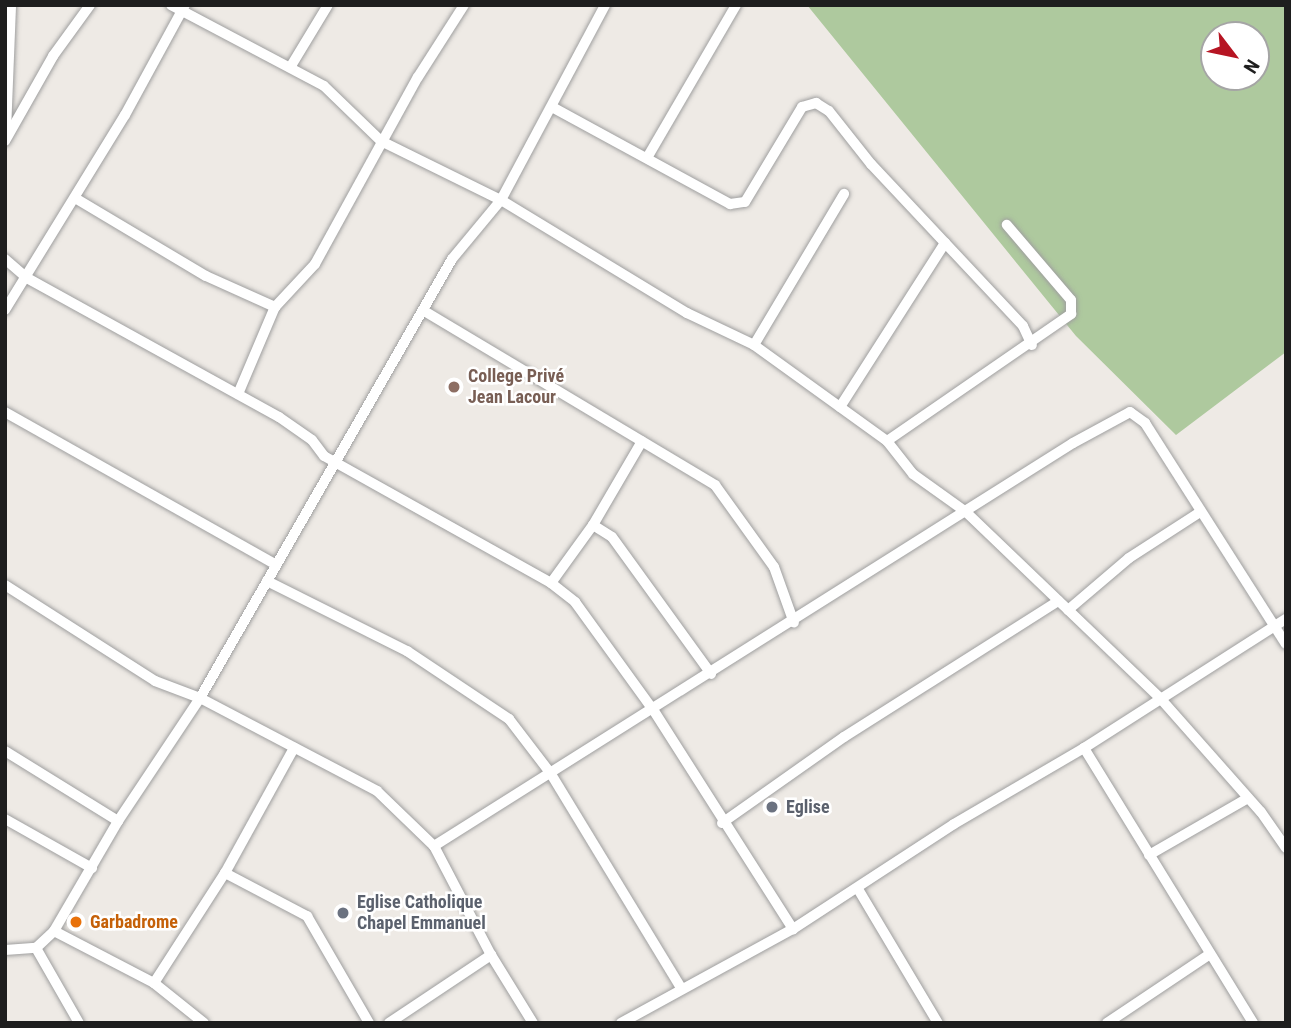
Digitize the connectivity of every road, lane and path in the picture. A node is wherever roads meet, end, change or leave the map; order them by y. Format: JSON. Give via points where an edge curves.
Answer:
{"nodes":[{"id":1,"x":11,"y":5,"type":"edge"},
{"id":2,"x":90,"y":5,"type":"edge"},
{"id":3,"x":171,"y":5,"type":"edge"},
{"id":4,"x":328,"y":5,"type":"edge"},
{"id":5,"x":464,"y":5,"type":"edge"},
{"id":6,"x":605,"y":5,"type":"edge"},
{"id":7,"x":736,"y":5,"type":"edge"},
{"id":8,"x":183,"y":8,"type":"edge"},
{"id":9,"x":290,"y":66,"type":"junction"},
{"id":10,"x":552,"y":107,"type":"junction"},
{"id":11,"x":5,"y":133,"type":"edge"},
{"id":12,"x":5,"y":141,"type":"edge"},
{"id":13,"x":381,"y":141,"type":"junction"},
{"id":14,"x":648,"y":158,"type":"junction"},
{"id":15,"x":844,"y":194,"type":"dead end"},
{"id":16,"x":75,"y":198,"type":"junction"},
{"id":17,"x":501,"y":200,"type":"junction"},
{"id":18,"x":1007,"y":225,"type":"dead end"},
{"id":19,"x":946,"y":243,"type":"junction"},
{"id":20,"x":5,"y":259,"type":"edge"},
{"id":21,"x":27,"y":278,"type":"junction"},
{"id":22,"x":275,"y":307,"type":"junction"},
{"id":23,"x":5,"y":310,"type":"edge"},
{"id":24,"x":426,"y":312,"type":"junction"},
{"id":25,"x":754,"y":345,"type":"junction"},
{"id":26,"x":1032,"y":345,"type":"junction"},
{"id":27,"x":237,"y":394,"type":"junction"},
{"id":28,"x":840,"y":407,"type":"junction"},
{"id":29,"x":5,"y":412,"type":"edge"},
{"id":30,"x":642,"y":441,"type":"junction"},
{"id":31,"x":887,"y":441,"type":"junction"},
{"id":32,"x":337,"y":463,"type":"junction"},
{"id":33,"x":966,"y":512,"type":"junction"},
{"id":34,"x":1200,"y":512,"type":"junction"},
{"id":35,"x":593,"y":525,"type":"junction"},
{"id":36,"x":276,"y":565,"type":"junction"},
{"id":37,"x":267,"y":581,"type":"junction"},
{"id":38,"x":551,"y":583,"type":"junction"},
{"id":39,"x":5,"y":585,"type":"edge"},
{"id":40,"x":1058,"y":601,"type":"junction"},
{"id":41,"x":1068,"y":610,"type":"junction"},
{"id":42,"x":1286,"y":619,"type":"edge"},
{"id":43,"x":794,"y":623,"type":"junction"},
{"id":44,"x":1275,"y":625,"type":"junction"},
{"id":45,"x":1286,"y":644,"type":"edge"},
{"id":46,"x":711,"y":674,"type":"junction"},
{"id":47,"x":200,"y":698,"type":"junction"},
{"id":48,"x":1160,"y":698,"type":"junction"},
{"id":49,"x":654,"y":711,"type":"junction"},
{"id":50,"x":294,"y":748,"type":"junction"},
{"id":51,"x":1084,"y":748,"type":"junction"},
{"id":52,"x":5,"y":751,"type":"edge"},
{"id":53,"x":551,"y":774,"type":"junction"},
{"id":54,"x":1248,"y":797,"type":"junction"},
{"id":55,"x":5,"y":819,"type":"edge"},
{"id":56,"x":118,"y":821,"type":"junction"},
{"id":57,"x":722,"y":823,"type":"junction"},
{"id":58,"x":434,"y":846,"type":"junction"},
{"id":59,"x":1286,"y":848,"type":"edge"},
{"id":60,"x":1149,"y":855,"type":"junction"},
{"id":61,"x":92,"y":869,"type":"junction"},
{"id":62,"x":225,"y":873,"type":"junction"},
{"id":63,"x":858,"y":889,"type":"junction"},
{"id":64,"x":793,"y":929,"type":"junction"},
{"id":65,"x":54,"y":931,"type":"junction"},
{"id":66,"x":36,"y":948,"type":"junction"},
{"id":67,"x":5,"y":950,"type":"edge"},
{"id":68,"x":1210,"y":954,"type":"junction"},
{"id":69,"x":491,"y":955,"type":"junction"},
{"id":70,"x":154,"y":983,"type":"junction"},
{"id":71,"x":681,"y":988,"type":"junction"},
{"id":72,"x":79,"y":1023,"type":"edge"},
{"id":73,"x":204,"y":1023,"type":"edge"},
{"id":74,"x":369,"y":1023,"type":"edge"},
{"id":75,"x":389,"y":1023,"type":"edge"},
{"id":76,"x":533,"y":1023,"type":"edge"},
{"id":77,"x":621,"y":1023,"type":"edge"},
{"id":78,"x":938,"y":1023,"type":"edge"},
{"id":79,"x":1107,"y":1023,"type":"edge"},
{"id":80,"x":1253,"y":1023,"type":"edge"}],
"edges":[{"from":1,"to":11,"type":"street"},
{"from":2,"to":12,"type":"street","via":[[53,56]]},
{"from":3,"to":8,"type":"street"},
{"from":4,"to":9,"type":"street"},
{"from":5,"to":13,"type":"street"},
{"from":6,"to":10,"type":"street"},
{"from":7,"to":14,"type":"street"},
{"from":8,"to":9,"type":"street"},
{"from":8,"to":16,"type":"street"},
{"from":9,"to":13,"type":"street","via":[[324,86]]},
{"from":10,"to":14,"type":"street"},
{"from":10,"to":17,"type":"street"},
{"from":13,"to":17,"type":"street"},
{"from":13,"to":22,"type":"street","via":[[314,264]]},
{"from":14,"to":19,"type":"street","via":[[730,204],[745,202],[802,107],[816,103],[829,111]]},
{"from":15,"to":25,"type":"street"},
{"from":16,"to":21,"type":"street"},
{"from":16,"to":22,"type":"street","via":[[206,276]]},
{"from":17,"to":24,"type":"street","via":[[452,259]]},
{"from":17,"to":25,"type":"street","via":[[687,313]]},
{"from":18,"to":26,"type":"street","via":[[1071,300],[1072,314]]},
{"from":19,"to":26,"type":"street","via":[[1023,326]]},
{"from":19,"to":28,"type":"street"},
{"from":20,"to":21,"type":"street"},
{"from":21,"to":23,"type":"street"},
{"from":21,"to":27,"type":"street"},
{"from":22,"to":27,"type":"street"},
{"from":24,"to":30,"type":"street"},
{"from":24,"to":32,"type":"street"},
{"from":25,"to":28,"type":"street"},
{"from":26,"to":31,"type":"street"},
{"from":27,"to":32,"type":"street","via":[[301,431]]},
{"from":28,"to":31,"type":"street"},
{"from":29,"to":36,"type":"street"},
{"from":30,"to":35,"type":"street"},
{"from":30,"to":43,"type":"street","via":[[715,485],[774,567]]},
{"from":31,"to":33,"type":"street","via":[[913,474]]},
{"from":32,"to":36,"type":"street"},
{"from":32,"to":38,"type":"street"},
{"from":33,"to":34,"type":"street","via":[[1130,412],[1145,423]]},
{"from":33,"to":40,"type":"street"},
{"from":33,"to":43,"type":"street"},
{"from":34,"to":41,"type":"street","via":[[1129,558]]},
{"from":34,"to":44,"type":"street"},
{"from":35,"to":38,"type":"street"},
{"from":35,"to":46,"type":"street","via":[[611,537]]},
{"from":36,"to":37,"type":"street"},
{"from":37,"to":47,"type":"street"},
{"from":37,"to":53,"type":"street","via":[[407,651],[509,719]]},
{"from":38,"to":49,"type":"street","via":[[575,603]]},
{"from":39,"to":47,"type":"street","via":[[155,681]]},
{"from":40,"to":41,"type":"street"},
{"from":40,"to":57,"type":"street","via":[[844,737]]},
{"from":41,"to":48,"type":"street"},
{"from":42,"to":44,"type":"street"},
{"from":43,"to":46,"type":"street"},
{"from":44,"to":45,"type":"street"},
{"from":44,"to":48,"type":"street"},
{"from":46,"to":49,"type":"street"},
{"from":47,"to":50,"type":"street"},
{"from":47,"to":56,"type":"street"},
{"from":48,"to":51,"type":"street"},
{"from":48,"to":54,"type":"street"},
{"from":49,"to":53,"type":"street"},
{"from":49,"to":57,"type":"street"},
{"from":50,"to":58,"type":"street","via":[[377,791]]},
{"from":50,"to":62,"type":"street"},
{"from":51,"to":60,"type":"street"},
{"from":51,"to":63,"type":"street","via":[[954,824]]},
{"from":52,"to":56,"type":"street"},
{"from":53,"to":58,"type":"street"},
{"from":53,"to":71,"type":"street"},
{"from":54,"to":59,"type":"street"},
{"from":54,"to":60,"type":"street"},
{"from":55,"to":61,"type":"street"},
{"from":56,"to":61,"type":"street"},
{"from":57,"to":64,"type":"street"},
{"from":58,"to":69,"type":"street"},
{"from":60,"to":68,"type":"street"},
{"from":61,"to":65,"type":"street"},
{"from":62,"to":70,"type":"street"},
{"from":62,"to":74,"type":"street","via":[[307,916]]},
{"from":63,"to":64,"type":"street"},
{"from":63,"to":78,"type":"street"},
{"from":64,"to":71,"type":"street"},
{"from":65,"to":66,"type":"street"},
{"from":65,"to":70,"type":"street"},
{"from":66,"to":67,"type":"street"},
{"from":66,"to":72,"type":"street"},
{"from":68,"to":79,"type":"street"},
{"from":68,"to":80,"type":"street"},
{"from":69,"to":75,"type":"street"},
{"from":69,"to":76,"type":"street"},
{"from":70,"to":73,"type":"street"},
{"from":71,"to":77,"type":"street"}]}
